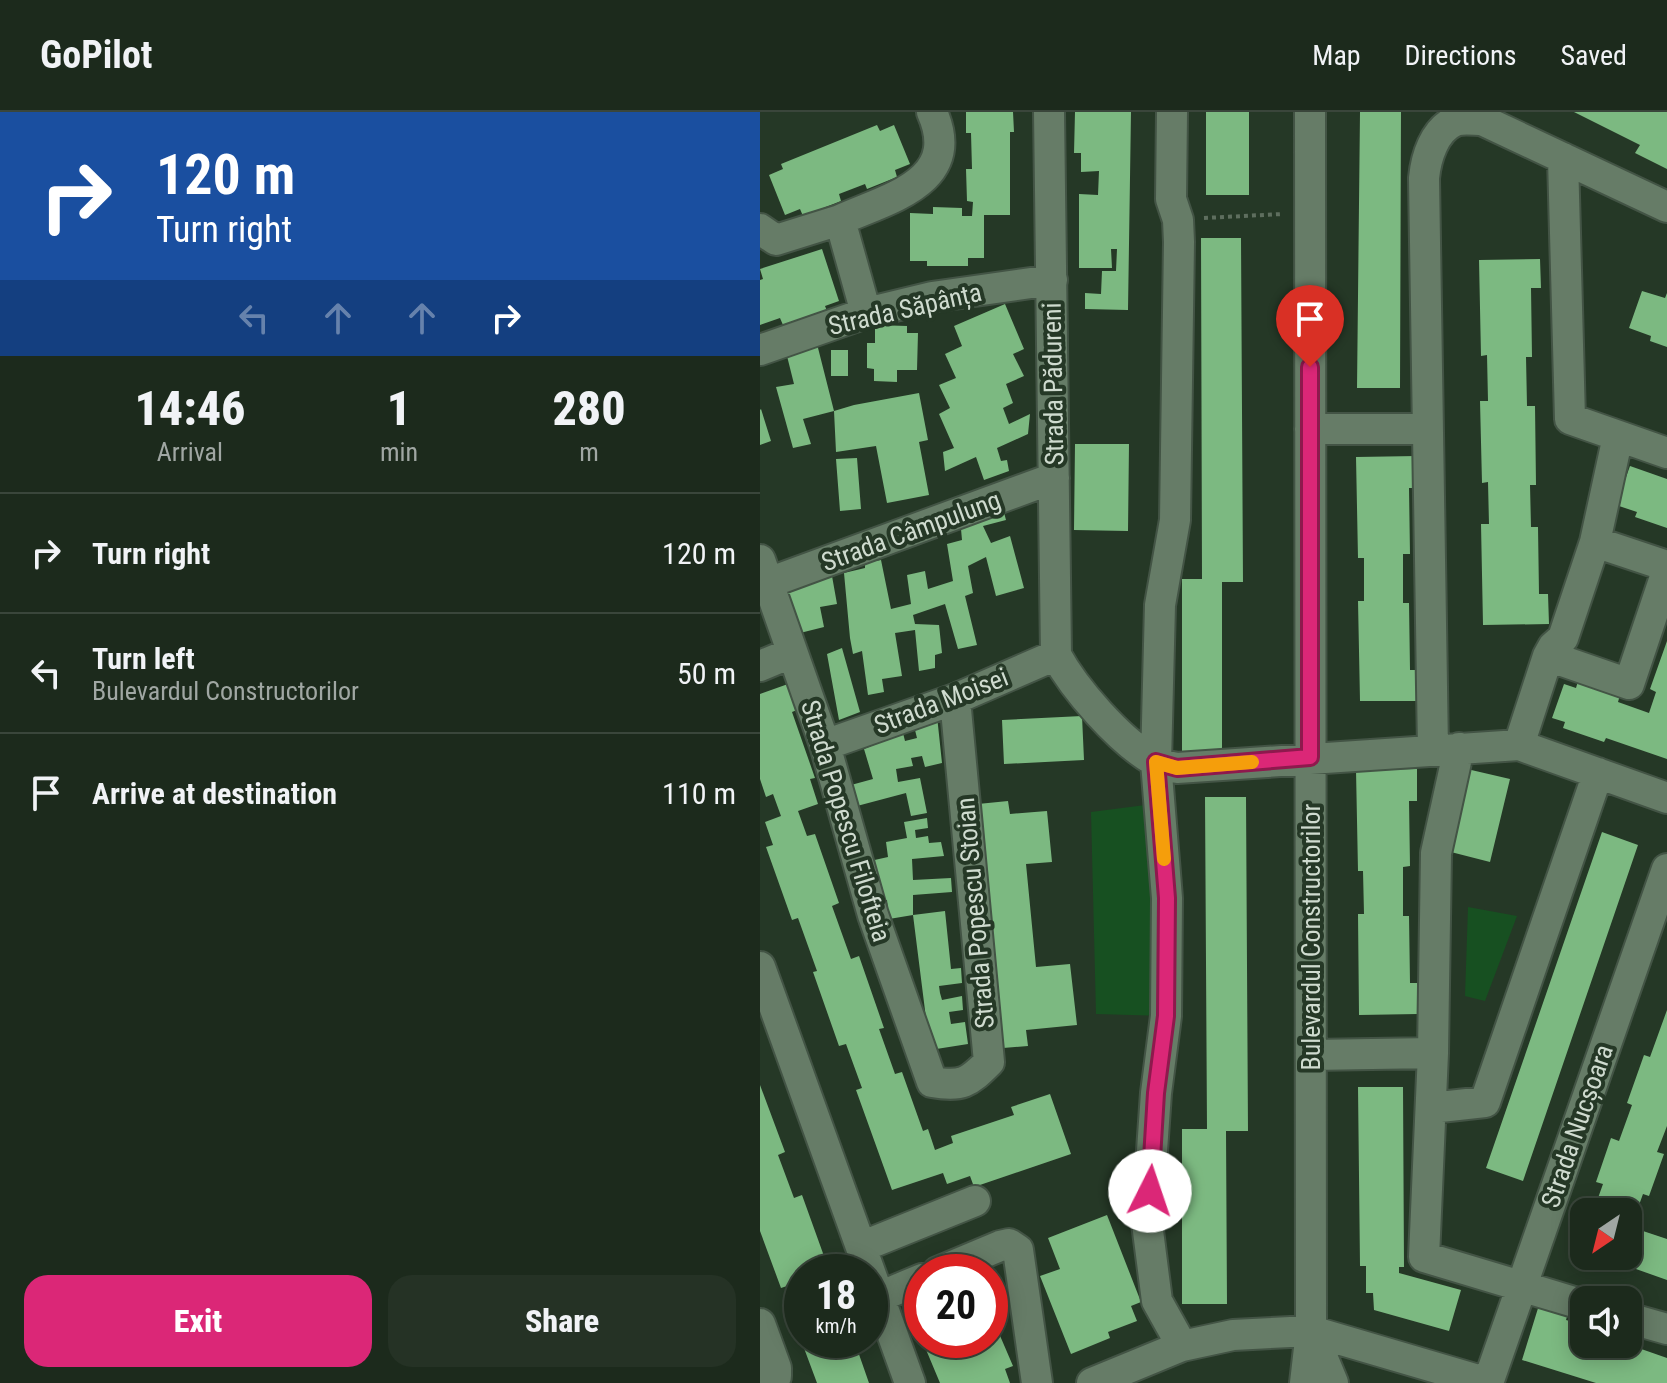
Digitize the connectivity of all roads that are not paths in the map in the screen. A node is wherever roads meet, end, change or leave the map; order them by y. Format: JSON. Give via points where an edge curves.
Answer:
{"nodes":[{"id":1,"x":932,"y":112,"type":"edge"},
{"id":2,"x":1049,"y":112,"type":"edge"},
{"id":3,"x":1172,"y":112,"type":"edge"},
{"id":4,"x":1310,"y":112,"type":"edge"},
{"id":5,"x":1563,"y":158,"type":"junction"},
{"id":6,"x":1667,"y":207,"type":"edge"},
{"id":7,"x":840,"y":220,"type":"junction"},
{"id":8,"x":760,"y":229,"type":"edge"},
{"id":9,"x":1052,"y":280,"type":"junction"},
{"id":10,"x":866,"y":313,"type":"junction"},
{"id":11,"x":760,"y":350,"type":"edge"},
{"id":12,"x":1310,"y":429,"type":"junction"},
{"id":13,"x":1428,"y":429,"type":"junction"},
{"id":14,"x":1618,"y":436,"type":"junction"},
{"id":15,"x":1667,"y":453,"type":"edge"},
{"id":16,"x":1054,"y":478,"type":"junction"},
{"id":17,"x":1595,"y":542,"type":"junction"},
{"id":18,"x":1667,"y":569,"type":"edge"},
{"id":19,"x":764,"y":571,"type":"edge"},
{"id":20,"x":791,"y":653,"type":"junction"},
{"id":21,"x":1056,"y":655,"type":"junction"},
{"id":22,"x":1548,"y":656,"type":"junction"},
{"id":23,"x":760,"y":666,"type":"edge"},
{"id":24,"x":955,"y":699,"type":"junction"},
{"id":25,"x":825,"y":745,"type":"junction"},
{"id":26,"x":1519,"y":745,"type":"junction"},
{"id":27,"x":1446,"y":749,"type":"junction"},
{"id":28,"x":1310,"y":757,"type":"junction"},
{"id":29,"x":1156,"y":762,"type":"junction"},
{"id":30,"x":1598,"y":773,"type":"junction"},
{"id":31,"x":1667,"y":798,"type":"edge"},
{"id":32,"x":1667,"y":869,"type":"edge"},
{"id":33,"x":760,"y":967,"type":"edge"},
{"id":34,"x":770,"y":1023,"type":"edge"},
{"id":35,"x":1433,"y":1053,"type":"junction"},
{"id":36,"x":1311,"y":1055,"type":"junction"},
{"id":37,"x":932,"y":1082,"type":"joint"},
{"id":38,"x":1431,"y":1108,"type":"junction"},
{"id":39,"x":975,"y":1201,"type":"dead end"},
{"id":40,"x":861,"y":1247,"type":"junction"},
{"id":41,"x":864,"y":1254,"type":"edge"},
{"id":42,"x":981,"y":1254,"type":"edge"},
{"id":43,"x":1521,"y":1286,"type":"junction"},
{"id":44,"x":1570,"y":1301,"type":"edge"},
{"id":45,"x":888,"y":1322,"type":"edge"},
{"id":46,"x":1642,"y":1322,"type":"edge"},
{"id":47,"x":760,"y":1324,"type":"edge"},
{"id":48,"x":1667,"y":1329,"type":"edge"},
{"id":49,"x":1311,"y":1331,"type":"junction"},
{"id":50,"x":1182,"y":1346,"type":"junction"},
{"id":51,"x":770,"y":1380,"type":"edge"},
{"id":52,"x":910,"y":1383,"type":"edge"},
{"id":53,"x":1037,"y":1383,"type":"edge"},
{"id":54,"x":1092,"y":1383,"type":"edge"},
{"id":55,"x":1305,"y":1383,"type":"edge"},
{"id":56,"x":1333,"y":1383,"type":"edge"},
{"id":57,"x":1488,"y":1383,"type":"edge"}],
"edges":[{"from":1,"to":7,"type":"street","via":[[941,146],[927,176]]},
{"from":2,"to":9,"type":"street","name":"Strada Pădureni"},
{"from":3,"to":29,"type":"street","via":[[1171,199],[1178,220],[1179,312],[1175,520],[1160,605]]},
{"from":4,"to":12,"type":"street","name":"Bulevardul Constructorilor"},
{"from":5,"to":6,"type":"street"},
{"from":5,"to":13,"type":"street","via":[[1482,120],[1454,122],[1430,151],[1424,178]]},
{"from":5,"to":14,"type":"street","via":[[1570,419]]},
{"from":7,"to":8,"type":"street","via":[[776,240]]},
{"from":7,"to":10,"type":"street"},
{"from":9,"to":10,"type":"street","name":"Strada Săpânța","via":[[932,297]]},
{"from":9,"to":16,"type":"street","name":"Strada Pădureni"},
{"from":10,"to":11,"type":"street","name":"Strada Săpânța"},
{"from":12,"to":13,"type":"street"},
{"from":12,"to":28,"type":"street","name":"Bulevardul Constructorilor"},
{"from":13,"to":27,"type":"street"},
{"from":14,"to":15,"type":"street"},
{"from":14,"to":17,"type":"street"},
{"from":16,"to":19,"type":"street","name":"Strada Câmpulung"},
{"from":16,"to":21,"type":"street","name":"Strada Pădureni"},
{"from":17,"to":18,"type":"street"},
{"from":17,"to":22,"type":"street","via":[[1563,638]]},
{"from":18,"to":22,"type":"street","via":[[1629,684]]},
{"from":19,"to":20,"type":"street","name":"Strada Popescu Filofteia"},
{"from":20,"to":23,"type":"street"},
{"from":20,"to":25,"type":"street","name":"Strada Popescu Filofteia"},
{"from":21,"to":24,"type":"street","name":"Strada Moisei"},
{"from":21,"to":29,"type":"street","via":[[1071,682]]},
{"from":22,"to":26,"type":"street"},
{"from":24,"to":25,"type":"street","name":"Strada Moisei"},
{"from":24,"to":37,"type":"street","name":"Strada Popescu Stoian","via":[[989,1062],[970,1081]]},
{"from":25,"to":37,"type":"street","name":"Strada Popescu Filofteia","via":[[873,915]]},
{"from":26,"to":27,"type":"street"},
{"from":26,"to":30,"type":"street"},
{"from":27,"to":28,"type":"street"},
{"from":27,"to":35,"type":"street","via":[[1436,853]]},
{"from":28,"to":29,"type":"street","via":[[1177,768]]},
{"from":28,"to":36,"type":"street","name":"Bulevardul Constructorilor"},
{"from":29,"to":50,"type":"street","via":[[1167,898],[1166,1016],[1147,1223],[1157,1301]]},
{"from":30,"to":31,"type":"street"},
{"from":30,"to":38,"type":"street","via":[[1485,1102]]},
{"from":32,"to":43,"type":"street","name":"Strada Nucșoara"},
{"from":33,"to":34,"type":"street"},
{"from":34,"to":40,"type":"street"},
{"from":35,"to":36,"type":"street"},
{"from":35,"to":38,"type":"street"},
{"from":36,"to":49,"type":"street","name":"Bulevardul Constructorilor"},
{"from":38,"to":43,"type":"street","via":[[1424,1257]]},
{"from":39,"to":40,"type":"street"},
{"from":40,"to":41,"type":"street"},
{"from":42,"to":53,"type":"street","via":[[1009,1244],[1018,1250]]},
{"from":43,"to":44,"type":"street"},
{"from":43,"to":57,"type":"street","name":"Strada Nucșoara"},
{"from":45,"to":52,"type":"street"},
{"from":46,"to":48,"type":"street"},
{"from":47,"to":51,"type":"street","via":[[776,1368]]},
{"from":49,"to":50,"type":"street","via":[[1233,1335]]},
{"from":49,"to":55,"type":"street","name":"Bulevardul Constructorilor"},
{"from":49,"to":56,"type":"street","name":"Bulevardul Constructorilor"},
{"from":49,"to":57,"type":"street"},
{"from":50,"to":54,"type":"street"}]}
